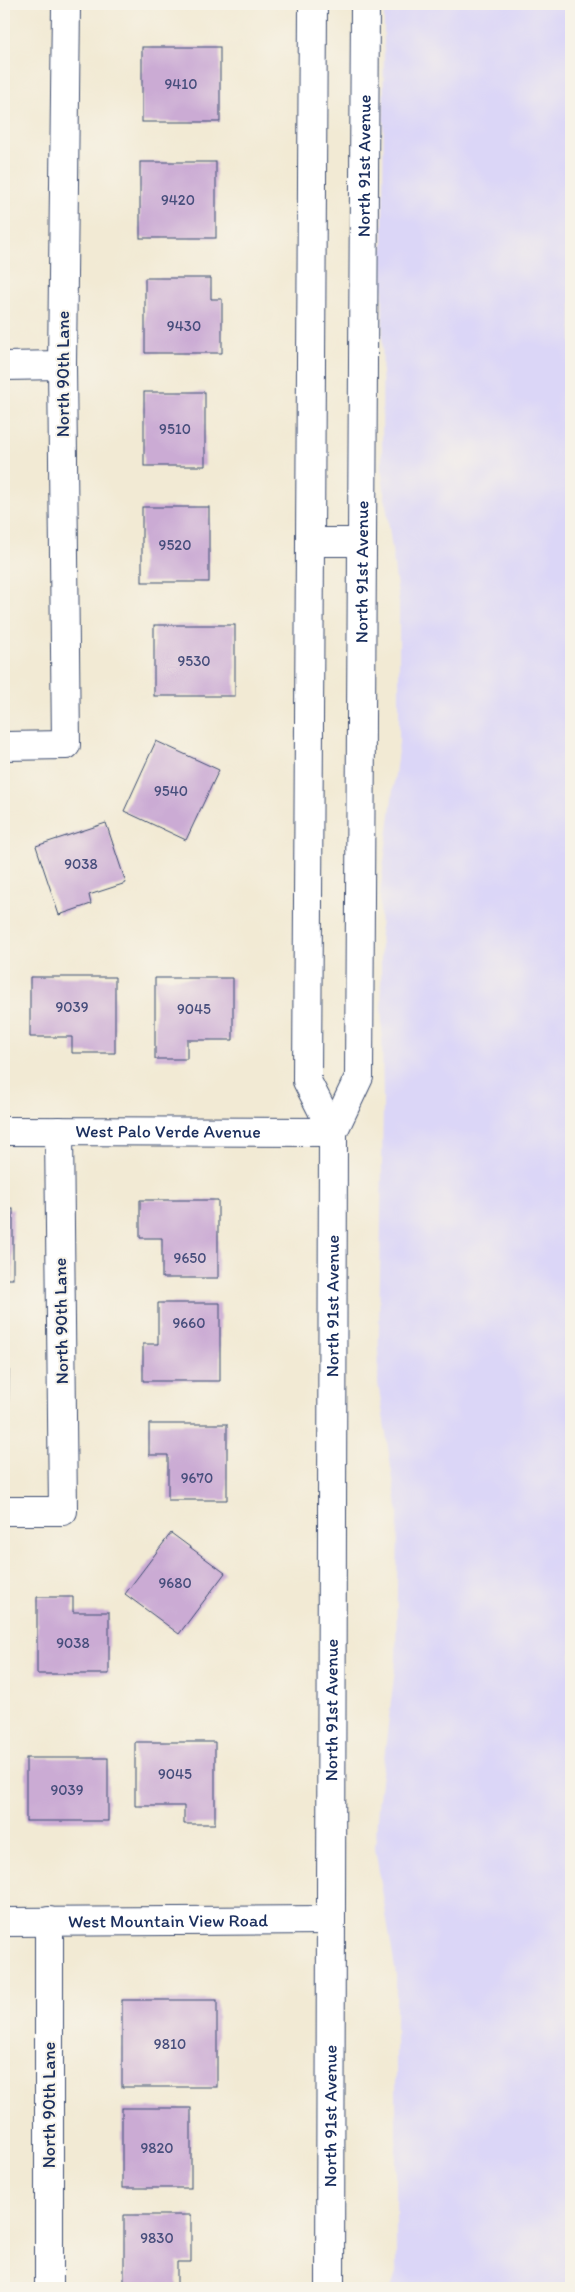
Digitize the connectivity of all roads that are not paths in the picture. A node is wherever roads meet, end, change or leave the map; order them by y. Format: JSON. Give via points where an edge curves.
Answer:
{"nodes":[{"id":1,"x":66,"y":4,"type":"edge"},
{"id":2,"x":313,"y":4,"type":"edge"},
{"id":3,"x":365,"y":4,"type":"edge"},
{"id":4,"x":62,"y":365,"type":"junction"},
{"id":5,"x":4,"y":366,"type":"edge"},
{"id":6,"x":312,"y":542,"type":"junction"},
{"id":7,"x":361,"y":542,"type":"junction"},
{"id":8,"x":4,"y":746,"type":"edge"},
{"id":9,"x":4,"y":1131,"type":"edge"},
{"id":10,"x":59,"y":1131,"type":"junction"},
{"id":11,"x":333,"y":1132,"type":"junction"},
{"id":12,"x":4,"y":1511,"type":"edge"},
{"id":13,"x":331,"y":1920,"type":"junction"},
{"id":14,"x":49,"y":1921,"type":"junction"},
{"id":15,"x":4,"y":1922,"type":"edge"},
{"id":16,"x":49,"y":2288,"type":"edge"},
{"id":17,"x":330,"y":2288,"type":"edge"}],
"edges":[{"from":1,"to":4,"type":"main road","name":"North 90th Lane"},
{"from":2,"to":6,"type":"main road","name":"North 91st Avenue"},
{"from":3,"to":7,"type":"main road","name":"North 91st Avenue"},
{"from":4,"to":5,"type":"main road"},
{"from":4,"to":8,"type":"main road","name":"North 90th Lane","via":[[66,745]]},
{"from":6,"to":7,"type":"main road"},
{"from":6,"to":11,"type":"main road","name":"North 91st Avenue","via":[[307,1081]]},
{"from":7,"to":11,"type":"main road","name":"North 91st Avenue","via":[[359,1077]]},
{"from":9,"to":10,"type":"main road","name":"West Palo Verde Avenue"},
{"from":10,"to":11,"type":"main road","name":"West Palo Verde Avenue"},
{"from":10,"to":12,"type":"main road","name":"North 90th Lane","via":[[63,1511]]},
{"from":11,"to":13,"type":"main road","name":"North 91st Avenue"},
{"from":13,"to":14,"type":"main road","name":"West Mountain View Road"},
{"from":13,"to":17,"type":"main road","name":"North 91st Avenue"},
{"from":14,"to":15,"type":"main road","name":"West Mountain View Road"},
{"from":14,"to":16,"type":"main road","name":"North 90th Lane"}]}
